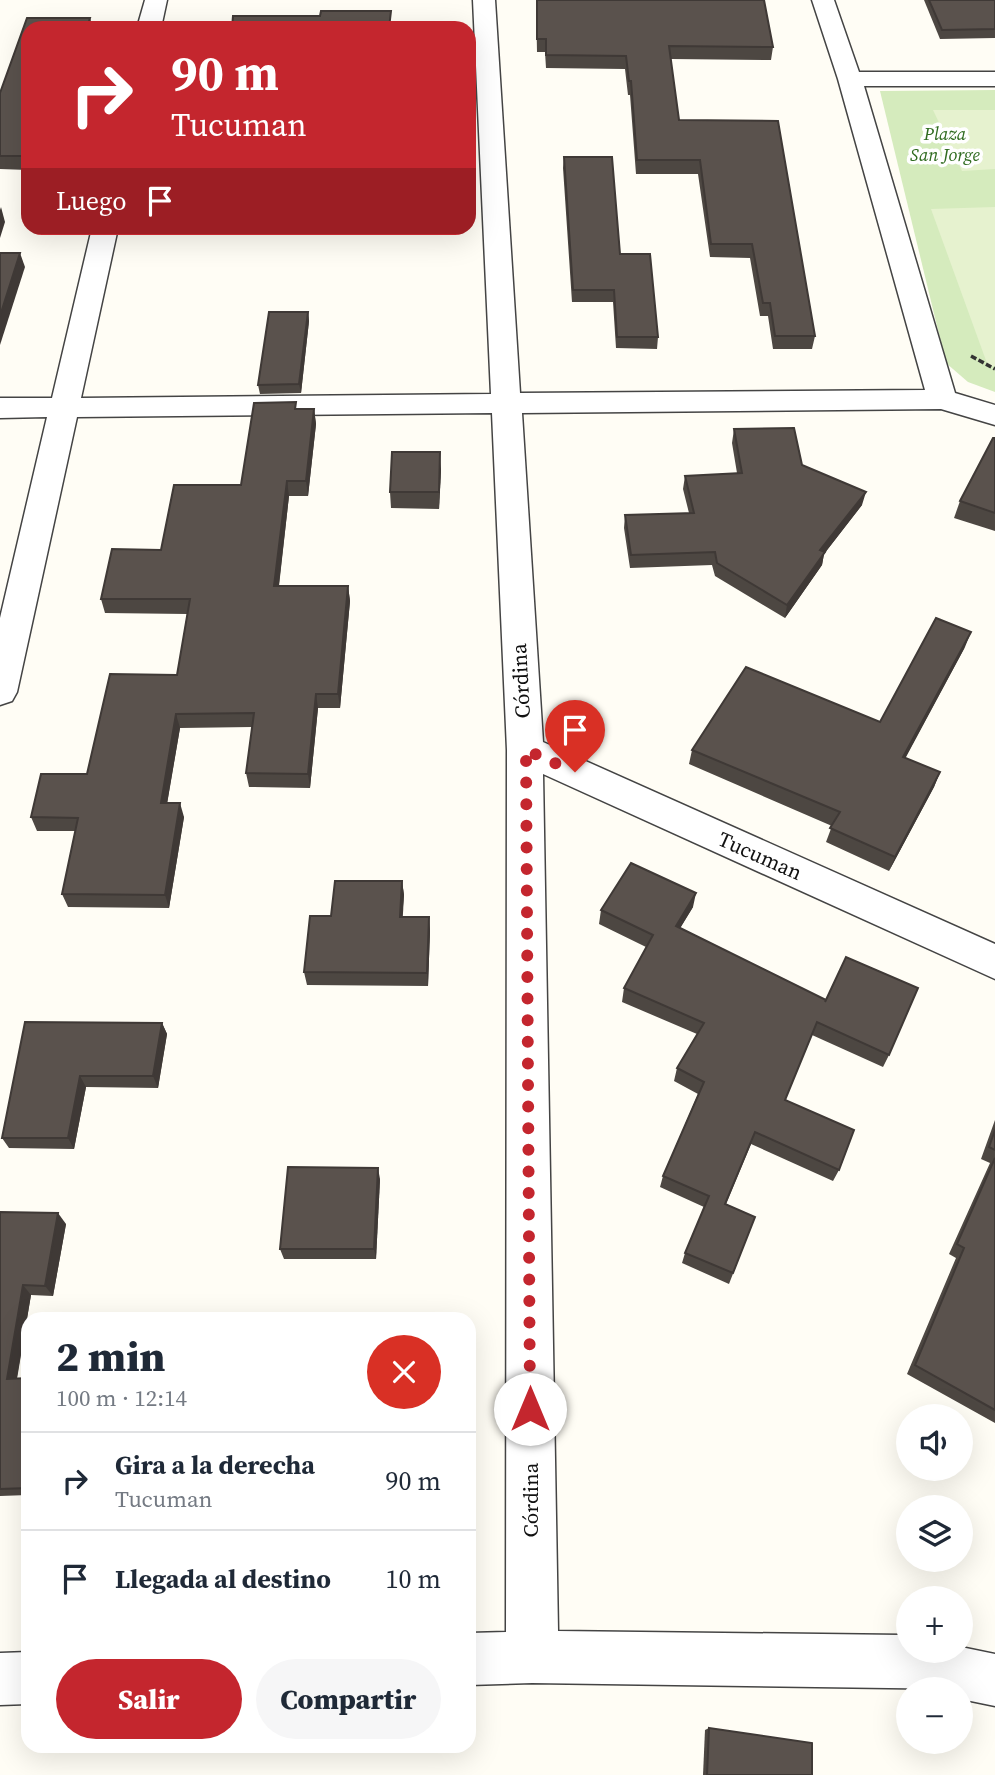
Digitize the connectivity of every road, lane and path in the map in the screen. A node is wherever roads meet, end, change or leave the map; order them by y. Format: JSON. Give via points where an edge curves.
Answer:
{"nodes":[{"id":1,"x":156,"y":0,"type":"edge"},
{"id":2,"x":484,"y":0,"type":"edge"},
{"id":3,"x":823,"y":0,"type":"edge"},
{"id":4,"x":151,"y":21,"type":"edge"},
{"id":5,"x":850,"y":79,"type":"junction"},
{"id":6,"x":995,"y":79,"type":"edge"},
{"id":7,"x":103,"y":235,"type":"edge"},
{"id":8,"x":964,"y":352,"type":"dead end"},
{"id":9,"x":995,"y":369,"type":"edge"},
{"id":10,"x":942,"y":399,"type":"junction"},
{"id":11,"x":505,"y":401,"type":"junction"},
{"id":12,"x":0,"y":408,"type":"edge"},
{"id":13,"x":64,"y":408,"type":"junction"},
{"id":14,"x":995,"y":415,"type":"edge"},
{"id":15,"x":0,"y":692,"type":"edge"},
{"id":16,"x":526,"y":750,"type":"junction"},
{"id":17,"x":995,"y":962,"type":"edge"},
{"id":18,"x":532,"y":1657,"type":"junction"},
{"id":19,"x":476,"y":1659,"type":"edge"},
{"id":20,"x":21,"y":1678,"type":"edge"},
{"id":21,"x":0,"y":1679,"type":"edge"},
{"id":22,"x":995,"y":1680,"type":"edge"}],
"edges":[{"from":1,"to":4,"type":"street"},
{"from":2,"to":11,"type":"street","name":"Córdina"},
{"from":3,"to":5,"type":"street"},
{"from":5,"to":6,"type":"street"},
{"from":5,"to":10,"type":"street"},
{"from":7,"to":13,"type":"street"},
{"from":8,"to":9,"type":"path"},
{"from":10,"to":11,"type":"street"},
{"from":10,"to":14,"type":"street"},
{"from":11,"to":13,"type":"street"},
{"from":11,"to":16,"type":"street","name":"Córdina"},
{"from":12,"to":13,"type":"street"},
{"from":13,"to":15,"type":"street"},
{"from":16,"to":17,"type":"street","name":"Tucuman"},
{"from":16,"to":18,"type":"street","name":"Córdina"},
{"from":18,"to":19,"type":"street"},
{"from":18,"to":22,"type":"street","via":[[902,1661]]},
{"from":20,"to":21,"type":"street"}]}
